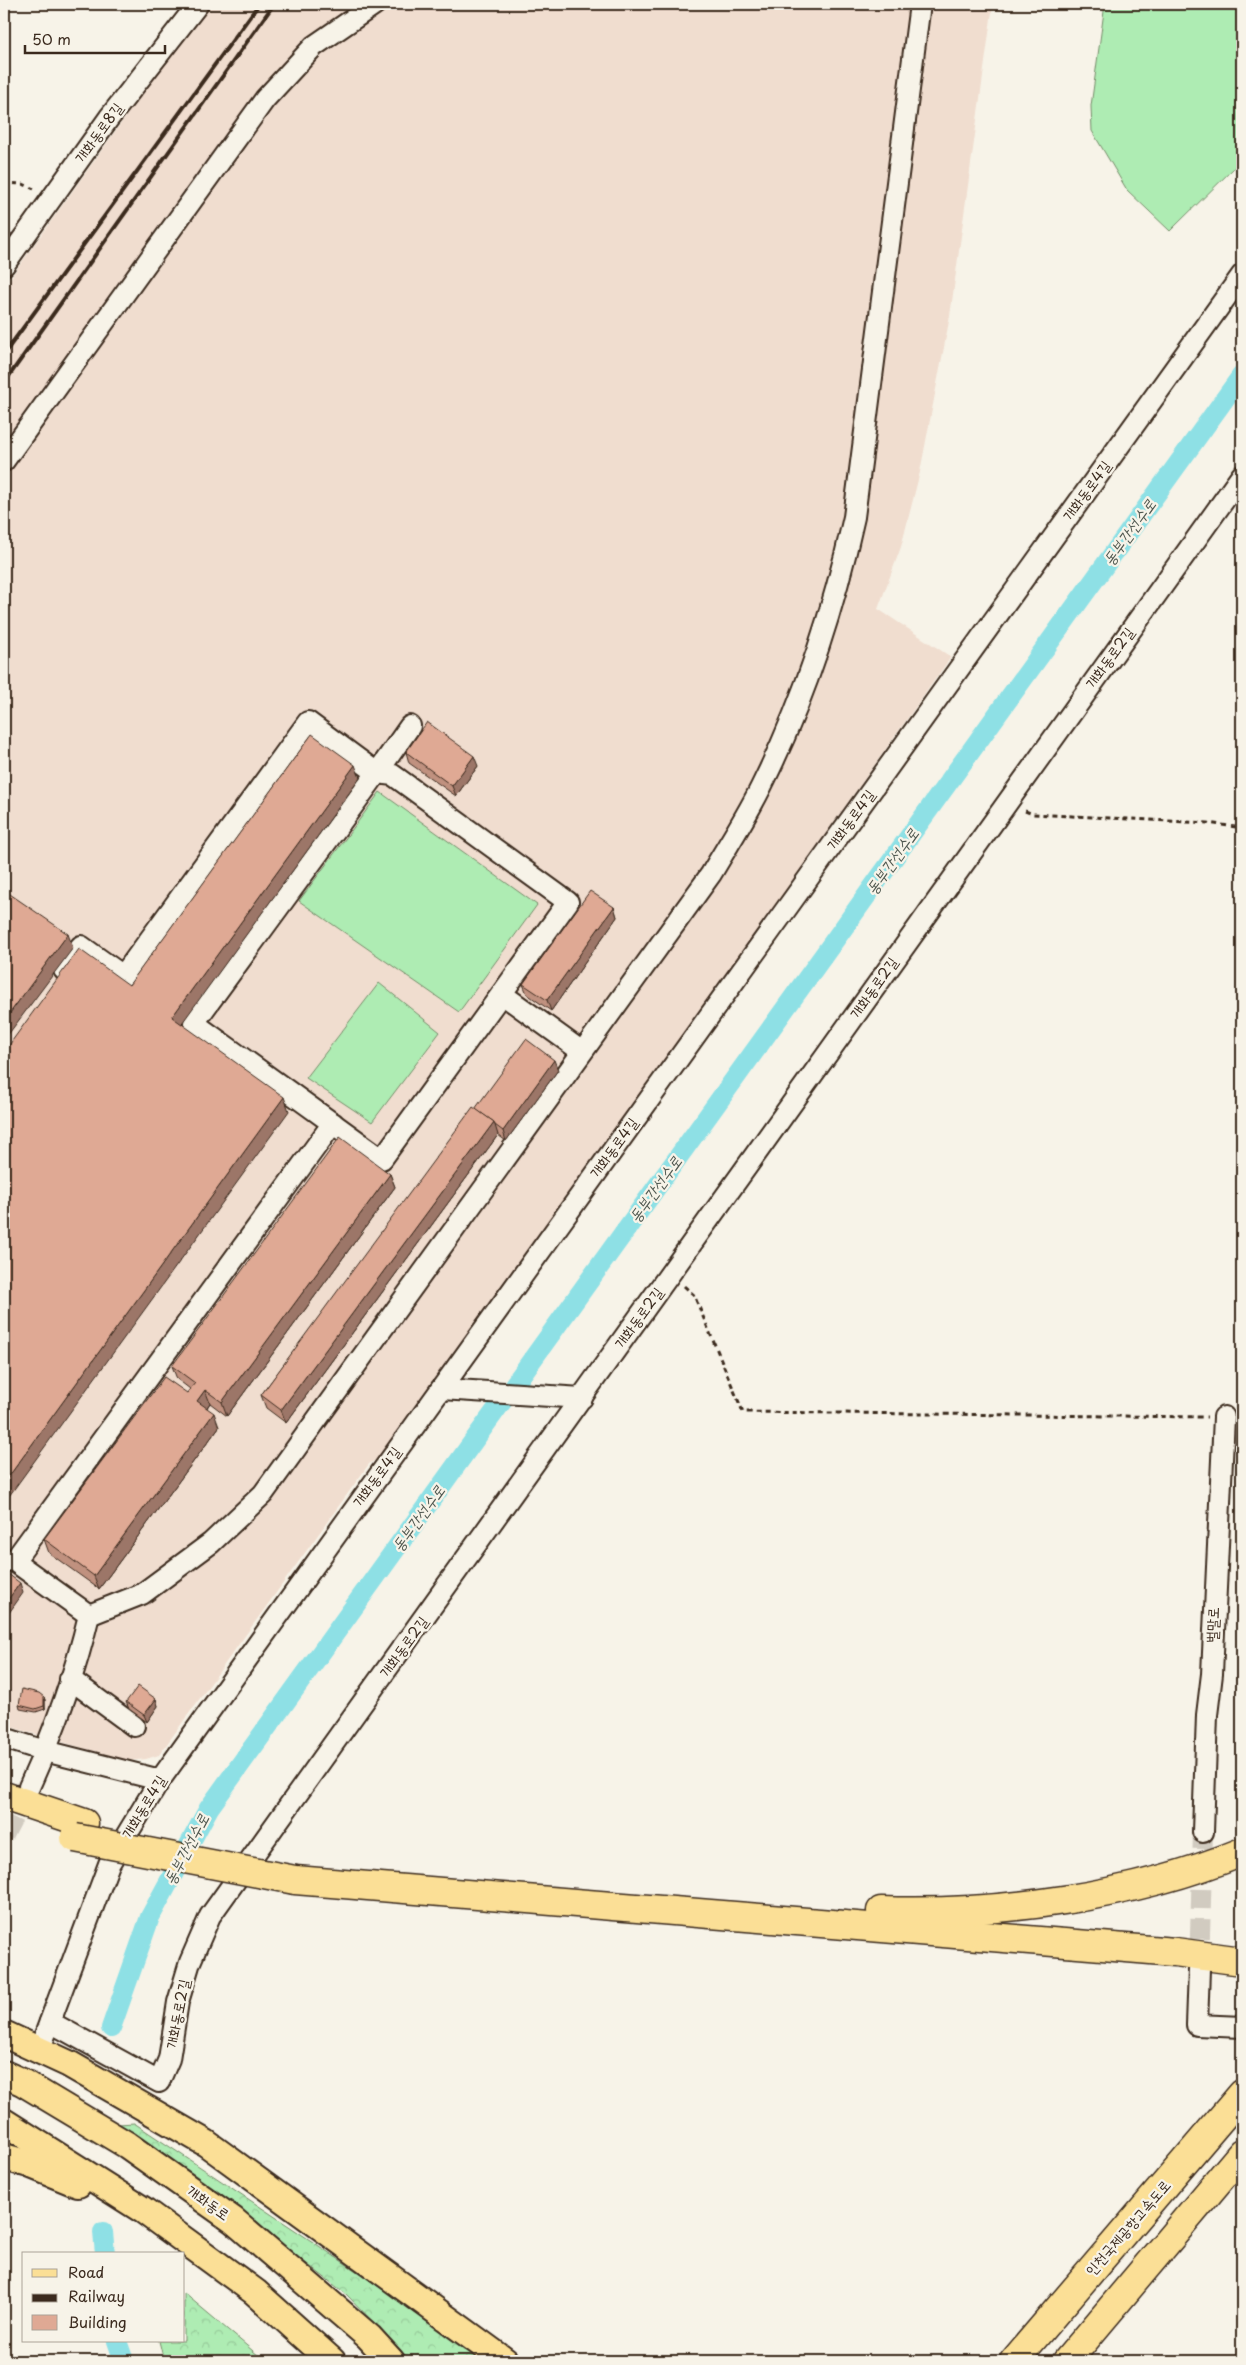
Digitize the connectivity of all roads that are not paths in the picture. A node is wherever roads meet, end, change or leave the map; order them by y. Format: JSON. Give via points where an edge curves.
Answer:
{"nodes":[{"id":1,"x":198,"y":4,"type":"edge"},
{"id":2,"x":375,"y":4,"type":"edge"},
{"id":3,"x":920,"y":4,"type":"edge"},
{"id":4,"x":4,"y":265,"type":"edge"},
{"id":5,"x":1242,"y":275,"type":"edge"},
{"id":6,"x":4,"y":461,"type":"edge"},
{"id":7,"x":1242,"y":475,"type":"edge"},
{"id":8,"x":410,"y":726,"type":"dead end"},
{"id":9,"x":377,"y":773,"type":"junction"},
{"id":10,"x":54,"y":984,"type":"edge"},
{"id":11,"x":502,"y":994,"type":"junction"},
{"id":12,"x":581,"y":1052,"type":"junction"},
{"id":13,"x":333,"y":1123,"type":"junction"},
{"id":14,"x":441,"y":1389,"type":"junction"},
{"id":15,"x":573,"y":1398,"type":"junction"},
{"id":16,"x":1224,"y":1417,"type":"road end"},
{"id":17,"x":9,"y":1560,"type":"edge"},
{"id":18,"x":89,"y":1615,"type":"junction"},
{"id":19,"x":70,"y":1680,"type":"junction"},
{"id":20,"x":134,"y":1726,"type":"dead end"},
{"id":21,"x":4,"y":1738,"type":"edge"},
{"id":22,"x":45,"y":1751,"type":"junction"},
{"id":23,"x":160,"y":1780,"type":"junction"},
{"id":24,"x":29,"y":1787,"type":"tunnel mouth"},
{"id":25,"x":4,"y":1796,"type":"edge"},
{"id":26,"x":4,"y":1816,"type":"edge"},
{"id":27,"x":80,"y":1830,"type":"junction"},
{"id":28,"x":1203,"y":1832,"type":"tunnel mouth"},
{"id":29,"x":1242,"y":1852,"type":"edge"},
{"id":30,"x":299,"y":1873,"type":"junction"},
{"id":31,"x":1242,"y":1961,"type":"edge"},
{"id":32,"x":1199,"y":1969,"type":"tunnel mouth"},
{"id":33,"x":50,"y":2022,"type":"junction"},
{"id":34,"x":1242,"y":2027,"type":"edge"},
{"id":35,"x":4,"y":2034,"type":"edge"},
{"id":36,"x":39,"y":2050,"type":"junction"},
{"id":37,"x":4,"y":2074,"type":"edge"},
{"id":38,"x":1242,"y":2094,"type":"edge"},
{"id":39,"x":4,"y":2122,"type":"edge"},
{"id":40,"x":1242,"y":2154,"type":"edge"},
{"id":41,"x":4,"y":2157,"type":"edge"},
{"id":42,"x":143,"y":2210,"type":"junction"},
{"id":43,"x":332,"y":2361,"type":"edge"},
{"id":44,"x":391,"y":2361,"type":"edge"},
{"id":45,"x":505,"y":2361,"type":"edge"},
{"id":46,"x":1014,"y":2361,"type":"edge"},
{"id":47,"x":1067,"y":2361,"type":"edge"}],
"edges":[{"from":1,"to":4,"type":"street","name":"개화동로8길","via":[[109,118]]},
{"from":2,"to":6,"type":"street","via":[[314,46],[265,99]]},
{"from":3,"to":12,"type":"street","via":[[854,518],[820,644],[765,780],[746,815],[711,874]]},
{"from":5,"to":14,"type":"street","name":"개화동로4길"},
{"from":7,"to":15,"type":"street","name":"개화동로2길","via":[[670,1274]]},
{"from":8,"to":9,"type":"street"},
{"from":9,"to":10,"type":"street","via":[[308,722],[123,976],[74,941]]},
{"from":9,"to":11,"type":"street","via":[[393,775],[568,902]]},
{"from":9,"to":13,"type":"street","via":[[194,1023]]},
{"from":11,"to":12,"type":"street"},
{"from":11,"to":13,"type":"street","via":[[382,1158]]},
{"from":12,"to":18,"type":"street","via":[[263,1494],[212,1543],[142,1594]]},
{"from":13,"to":17,"type":"street"},
{"from":14,"to":15,"type":"street"},
{"from":14,"to":23,"type":"street","name":"개화동로4길"},
{"from":15,"to":33,"type":"street","name":"개화동로2길","via":[[210,1916],[182,1986],[169,2059],[159,2082]]},
{"from":16,"to":28,"type":"street","name":"벌말로"},
{"from":17,"to":18,"type":"street"},
{"from":18,"to":19,"type":"street"},
{"from":19,"to":20,"type":"street"},
{"from":19,"to":22,"type":"street"},
{"from":21,"to":22,"type":"street"},
{"from":22,"to":23,"type":"street"},
{"from":22,"to":24,"type":"street"},
{"from":23,"to":33,"type":"street","name":"개화동로4길","via":[[109,1864]]},
{"from":25,"to":27,"type":"highway"},
{"from":26,"to":27,"type":"highway"},
{"from":27,"to":30,"type":"highway"},
{"from":29,"to":30,"type":"highway","via":[[1139,1885],[1051,1902],[964,1912],[845,1910]]},
{"from":30,"to":31,"type":"highway","via":[[1175,1952]]},
{"from":32,"to":34,"type":"street","via":[[1197,2025]]},
{"from":33,"to":36,"type":"street","name":"개화동로4길"},
{"from":35,"to":36,"type":"main road"},
{"from":36,"to":45,"type":"main road","via":[[206,2143]]},
{"from":37,"to":44,"type":"main road","name":"개화동로","via":[[127,2146],[233,2220],[369,2337]]},
{"from":38,"to":46,"type":"highway","name":"인천국제공항고속도로"},
{"from":39,"to":42,"type":"main road"},
{"from":40,"to":47,"type":"highway"},
{"from":41,"to":42,"type":"main road"},
{"from":42,"to":43,"type":"main road","via":[[255,2292]]}]}
